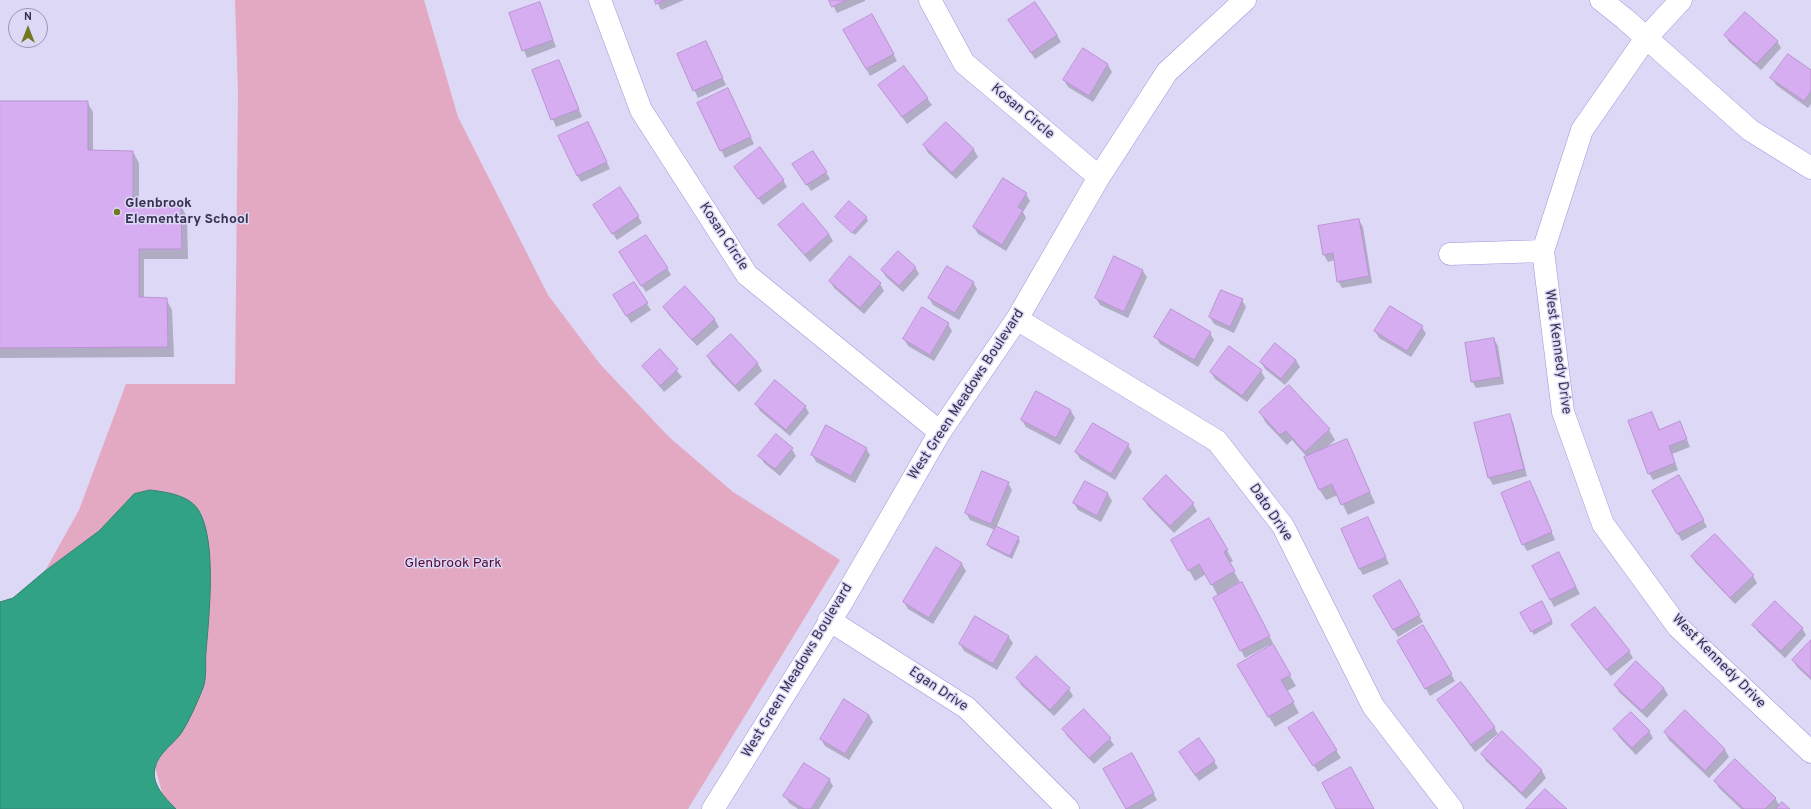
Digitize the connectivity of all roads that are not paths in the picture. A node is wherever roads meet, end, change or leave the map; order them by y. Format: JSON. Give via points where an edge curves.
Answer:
{"nodes":[{"id":1,"x":600,"y":0,"type":"edge"},
{"id":2,"x":930,"y":0,"type":"edge"},
{"id":3,"x":1245,"y":0,"type":"edge"},
{"id":4,"x":1601,"y":0,"type":"edge"},
{"id":5,"x":1681,"y":0,"type":"edge"},
{"id":6,"x":1646,"y":38,"type":"junction"},
{"id":7,"x":1811,"y":168,"type":"edge"},
{"id":8,"x":1098,"y":177,"type":"junction"},
{"id":9,"x":1543,"y":251,"type":"junction"},
{"id":10,"x":1450,"y":254,"type":"dead end"},
{"id":11,"x":1017,"y":319,"type":"junction"},
{"id":12,"x":940,"y":432,"type":"junction"},
{"id":13,"x":830,"y":620,"type":"junction"},
{"id":14,"x":1811,"y":752,"type":"edge"},
{"id":15,"x":713,"y":809,"type":"edge"},
{"id":16,"x":1068,"y":809,"type":"edge"},
{"id":17,"x":1452,"y":809,"type":"edge"}],
"edges":[{"from":1,"to":12,"type":"street","name":"Kosan Circle","via":[[641,110],[747,275]]},
{"from":2,"to":8,"type":"street","name":"Kosan Circle","via":[[964,63]]},
{"from":3,"to":8,"type":"street","name":"West Green Meadows Boulevard","via":[[1167,72]]},
{"from":4,"to":6,"type":"street"},
{"from":5,"to":6,"type":"street","name":"West Kennedy Drive"},
{"from":6,"to":7,"type":"street","via":[[1750,130]]},
{"from":6,"to":9,"type":"street","name":"West Kennedy Drive","via":[[1582,130]]},
{"from":8,"to":11,"type":"street","name":"West Green Meadows Boulevard"},
{"from":9,"to":10,"type":"street"},
{"from":9,"to":14,"type":"street","name":"West Kennedy Drive","via":[[1563,412],[1603,524],[1678,626]]},
{"from":11,"to":12,"type":"street","name":"West Green Meadows Boulevard"},
{"from":11,"to":17,"type":"street","name":"Dato Drive","via":[[1217,441],[1283,526],[1373,706]]},
{"from":12,"to":13,"type":"street","name":"West Green Meadows Boulevard"},
{"from":13,"to":15,"type":"street","name":"West Green Meadows Boulevard"},
{"from":13,"to":16,"type":"street","name":"Egan Drive","via":[[967,708]]}]}
